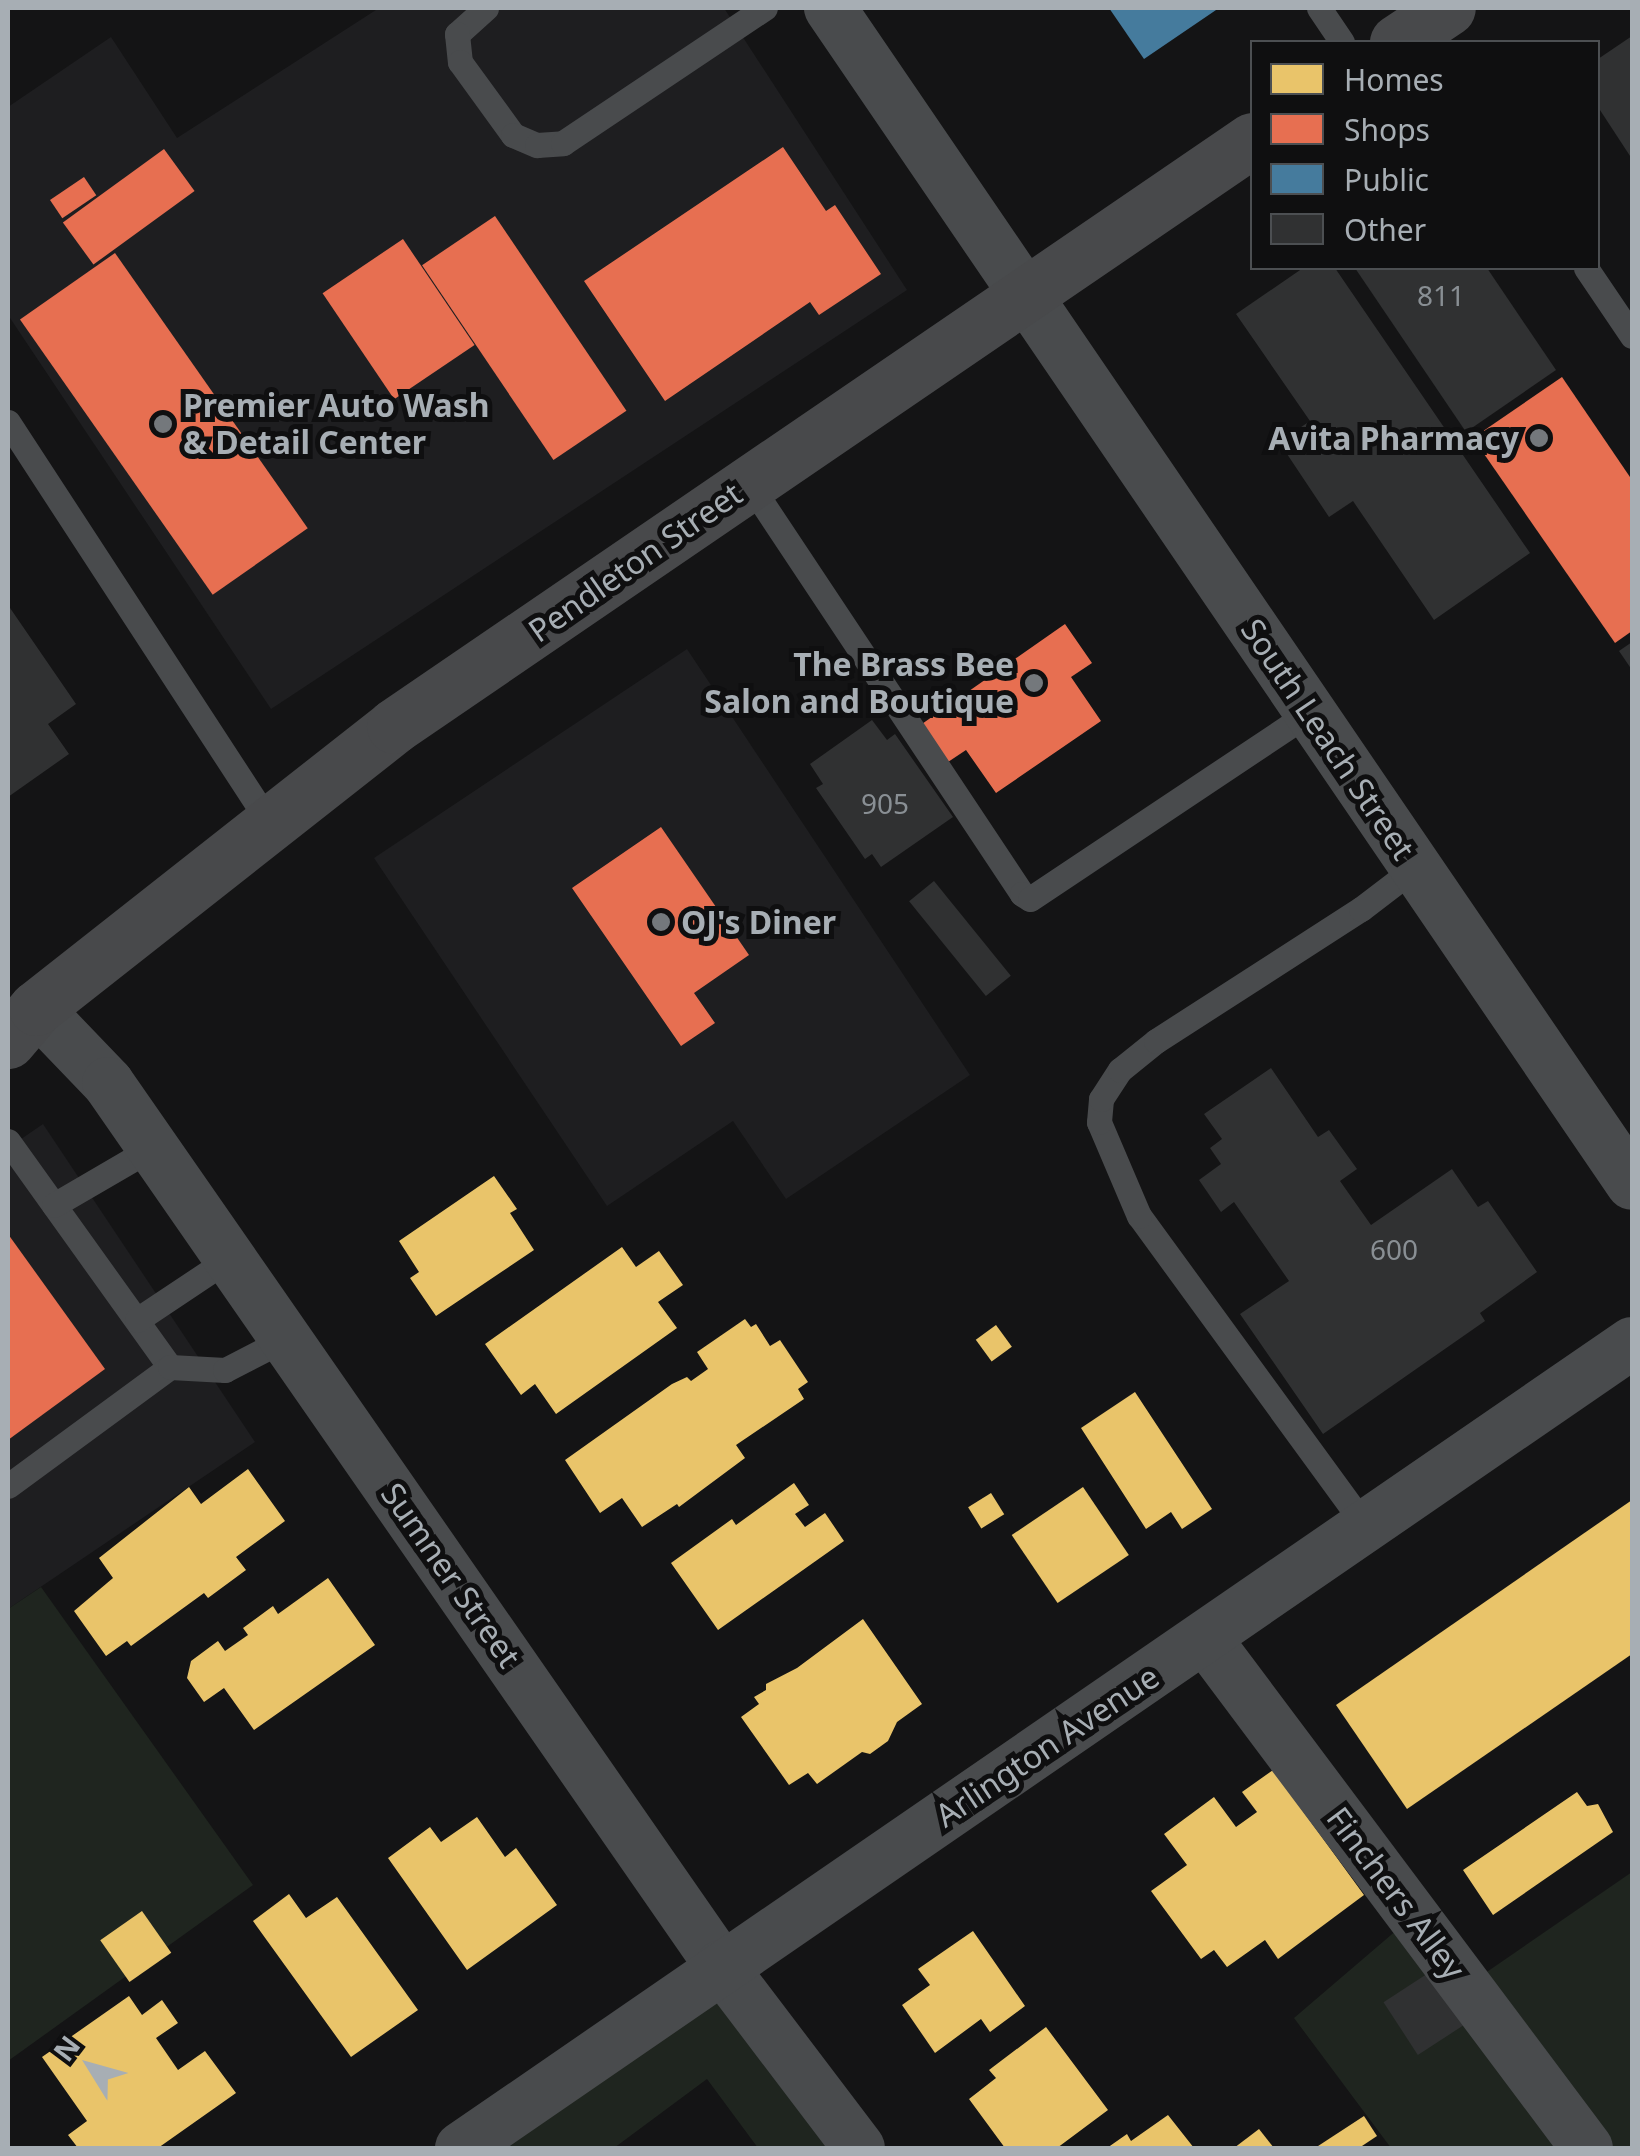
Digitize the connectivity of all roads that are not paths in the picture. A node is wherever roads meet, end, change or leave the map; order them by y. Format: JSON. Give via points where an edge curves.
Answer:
{"nodes":[{"id":1,"x":486,"y":8,"type":"edge"},
{"id":2,"x":766,"y":8,"type":"edge"},
{"id":3,"x":830,"y":8,"type":"edge"},
{"id":4,"x":1318,"y":8,"type":"edge"},
{"id":5,"x":1341,"y":40,"type":"edge"},
{"id":6,"x":1250,"y":141,"type":"edge"},
{"id":7,"x":1587,"y":270,"type":"edge"},
{"id":8,"x":1024,"y":294,"type":"junction"},
{"id":9,"x":1632,"y":336,"type":"edge"},
{"id":10,"x":8,"y":422,"type":"edge"},
{"id":11,"x":749,"y":483,"type":"junction"},
{"id":12,"x":1310,"y":712,"type":"junction"},
{"id":13,"x":270,"y":824,"type":"junction"},
{"id":14,"x":1416,"y":868,"type":"junction"},
{"id":15,"x":17,"y":1021,"type":"edge"},
{"id":16,"x":8,"y":1141,"type":"edge"},
{"id":17,"x":152,"y":1148,"type":"junction"},
{"id":18,"x":1632,"y":1184,"type":"edge"},
{"id":19,"x":54,"y":1205,"type":"junction"},
{"id":20,"x":230,"y":1258,"type":"junction"},
{"id":21,"x":137,"y":1320,"type":"junction"},
{"id":22,"x":287,"y":1338,"type":"junction"},
{"id":23,"x":1632,"y":1343,"type":"edge"},
{"id":24,"x":170,"y":1366,"type":"junction"},
{"id":25,"x":8,"y":1486,"type":"edge"},
{"id":26,"x":1366,"y":1528,"type":"junction"},
{"id":27,"x":1205,"y":1638,"type":"junction"},
{"id":28,"x":721,"y":1966,"type":"junction"},
{"id":29,"x":461,"y":2148,"type":"edge"},
{"id":30,"x":859,"y":2148,"type":"edge"},
{"id":31,"x":1588,"y":2148,"type":"edge"}],
"edges":[{"from":1,"to":2,"type":"lane","via":[[457,34],[460,62],[512,135],[537,145],[563,143]]},
{"from":3,"to":8,"type":"street","name":"South Leach Street"},
{"from":4,"to":5,"type":"lane"},
{"from":6,"to":8,"type":"main road","name":"Pendleton Street"},
{"from":7,"to":9,"type":"lane"},
{"from":8,"to":11,"type":"main road","name":"Pendleton Street"},
{"from":8,"to":12,"type":"street","name":"South Leach Street"},
{"from":10,"to":13,"type":"lane"},
{"from":11,"to":12,"type":"lane","via":[[1030,899]]},
{"from":11,"to":13,"type":"main road","name":"Pendleton Street","via":[[394,726]]},
{"from":12,"to":14,"type":"street","name":"South Leach Street"},
{"from":13,"to":15,"type":"main road","name":"Pendleton Street"},
{"from":14,"to":18,"type":"street","name":"South Leach Street"},
{"from":14,"to":26,"type":"lane","via":[[1156,1040],[1120,1070],[1101,1099],[1099,1122],[1140,1216]]},
{"from":15,"to":17,"type":"street","name":"Sumner Street","via":[[108,1084]]},
{"from":16,"to":19,"type":"lane"},
{"from":17,"to":19,"type":"lane"},
{"from":17,"to":20,"type":"street","name":"Sumner Street"},
{"from":19,"to":21,"type":"lane"},
{"from":20,"to":21,"type":"lane"},
{"from":20,"to":22,"type":"street","name":"Sumner Street"},
{"from":21,"to":24,"type":"lane"},
{"from":22,"to":24,"type":"lane","via":[[225,1370]]},
{"from":22,"to":28,"type":"street","name":"Sumner Street"},
{"from":23,"to":26,"type":"street","name":"Arlington Avenue"},
{"from":24,"to":25,"type":"lane"},
{"from":26,"to":27,"type":"street","name":"Arlington Avenue"},
{"from":27,"to":28,"type":"street","name":"Arlington Avenue"},
{"from":27,"to":31,"type":"street","name":"Finchers Alley"},
{"from":28,"to":29,"type":"street","name":"Arlington Avenue"},
{"from":28,"to":30,"type":"street","name":"Sumner Street"}]}
